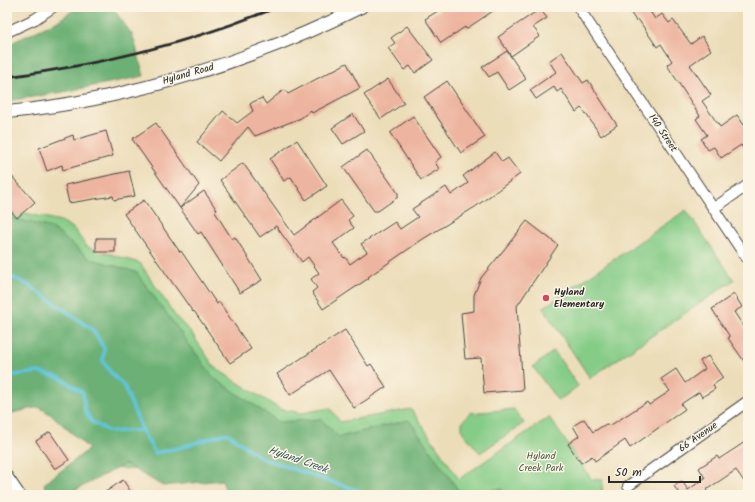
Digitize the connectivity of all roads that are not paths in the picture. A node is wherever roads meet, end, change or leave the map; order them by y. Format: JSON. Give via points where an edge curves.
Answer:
{"nodes":[{"id":1,"x":53,"y":7,"type":"edge"},
{"id":2,"x":361,"y":7,"type":"edge"},
{"id":3,"x":578,"y":7,"type":"edge"},
{"id":4,"x":7,"y":32,"type":"edge"},
{"id":5,"x":7,"y":112,"type":"edge"},
{"id":6,"x":748,"y":185,"type":"edge"},
{"id":7,"x":714,"y":208,"type":"junction"},
{"id":8,"x":748,"y":260,"type":"edge"},
{"id":9,"x":748,"y":401,"type":"edge"},
{"id":10,"x":7,"y":476,"type":"edge"},
{"id":11,"x":628,"y":486,"type":"dead end"},
{"id":12,"x":20,"y":495,"type":"edge"}],
"edges":[{"from":1,"to":4,"type":"street"},
{"from":2,"to":5,"type":"street","name":"Hyland Road","via":[[278,44],[204,70],[120,93]]},
{"from":3,"to":7,"type":"street","name":"140 Street"},
{"from":6,"to":7,"type":"street"},
{"from":7,"to":8,"type":"street","name":"140 Street"},
{"from":9,"to":11,"type":"street","name":"66 Avenue"},
{"from":10,"to":12,"type":"street"}]}
